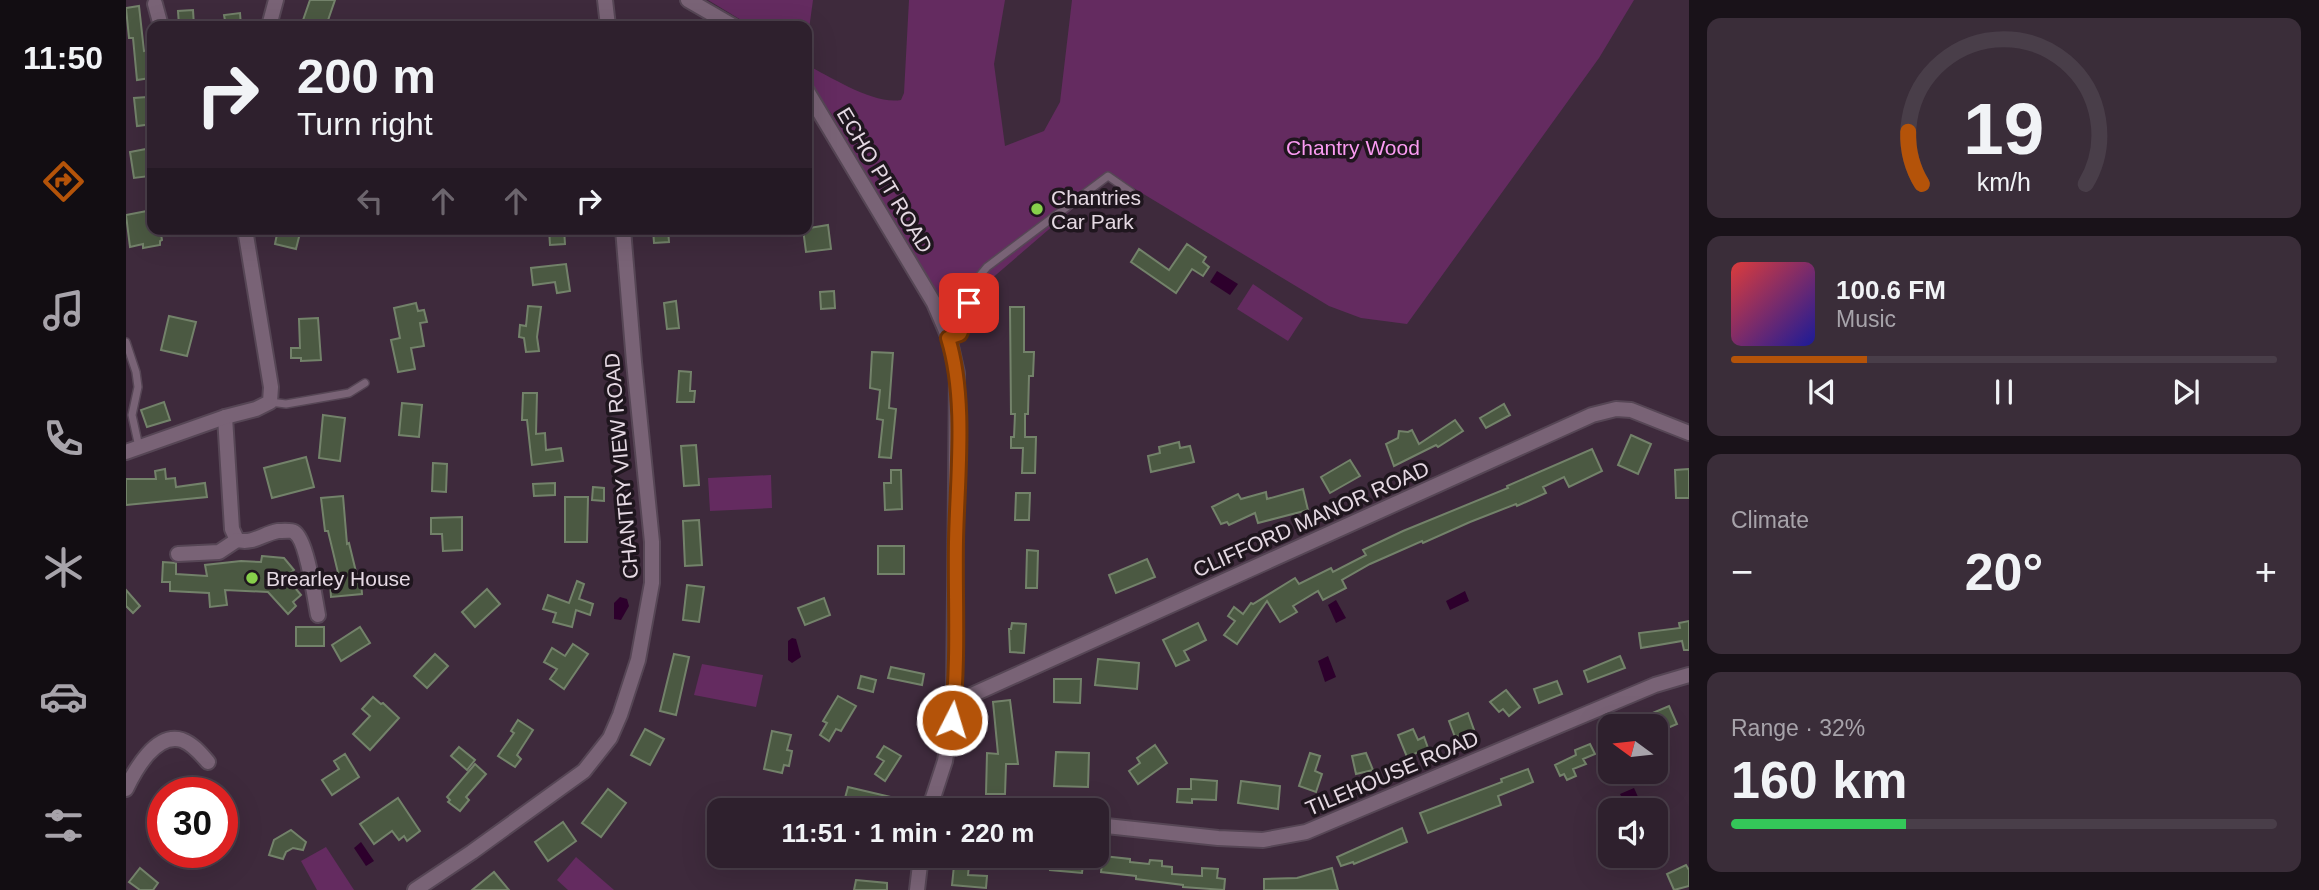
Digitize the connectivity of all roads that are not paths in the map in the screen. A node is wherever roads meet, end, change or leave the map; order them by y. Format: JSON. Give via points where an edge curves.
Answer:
{"nodes":[{"id":1,"x":276,"y":0,"type":"edge"},
{"id":2,"x":606,"y":0,"type":"edge"},
{"id":3,"x":688,"y":0,"type":"edge"},
{"id":4,"x":155,"y":4,"type":"dead end"},
{"id":5,"x":159,"y":21,"type":"edge"},
{"id":6,"x":270,"y":21,"type":"edge"},
{"id":7,"x":608,"y":21,"type":"edge"},
{"id":8,"x":724,"y":21,"type":"edge"},
{"id":9,"x":812,"y":99,"type":"edge"},
{"id":10,"x":1131,"y":192,"type":"dead end"},
{"id":11,"x":246,"y":235,"type":"edge"},
{"id":12,"x":623,"y":235,"type":"edge"},
{"id":13,"x":946,"y":333,"type":"junction"},
{"id":14,"x":126,"y":342,"type":"edge"},
{"id":15,"x":365,"y":383,"type":"dead end"},
{"id":16,"x":270,"y":401,"type":"junction"},
{"id":17,"x":225,"y":417,"type":"junction"},
{"id":18,"x":1689,"y":433,"type":"edge"},
{"id":19,"x":132,"y":450,"type":"edge"},
{"id":20,"x":237,"y":540,"type":"junction"},
{"id":21,"x":178,"y":554,"type":"dead end"},
{"id":22,"x":318,"y":615,"type":"dead end"},
{"id":23,"x":1689,"y":675,"type":"edge"},
{"id":24,"x":954,"y":703,"type":"junction"},
{"id":25,"x":208,"y":762,"type":"dead end"},
{"id":26,"x":126,"y":789,"type":"edge"},
{"id":27,"x":933,"y":798,"type":"edge"},
{"id":28,"x":1109,"y":826,"type":"edge"},
{"id":29,"x":920,"y":868,"type":"edge"},
{"id":30,"x":415,"y":890,"type":"edge"},
{"id":31,"x":917,"y":890,"type":"edge"}],
"edges":[{"from":1,"to":6,"type":"street"},
{"from":2,"to":7,"type":"street"},
{"from":3,"to":8,"type":"street"},
{"from":4,"to":5,"type":"street"},
{"from":9,"to":13,"type":"street","name":"ECHO PIT ROAD","via":[[920,280]]},
{"from":10,"to":13,"type":"lane","via":[[1108,176],[1083,190],[987,267],[972,285],[960,334]]},
{"from":11,"to":16,"type":"street"},
{"from":12,"to":30,"type":"street","name":"CHANTRY VIEW ROAD","via":[[652,542],[652,583],[638,660],[610,738],[584,771]]},
{"from":13,"to":24,"type":"street","name":"ECHO PIT ROAD","via":[[957,373]]},
{"from":14,"to":19,"type":"lane","via":[[138,387]]},
{"from":15,"to":16,"type":"lane","via":[[349,393],[286,404]]},
{"from":16,"to":17,"type":"street"},
{"from":17,"to":19,"type":"street"},
{"from":17,"to":20,"type":"street","via":[[232,529]]},
{"from":18,"to":24,"type":"street","name":"CLIFFORD MANOR ROAD","via":[[1631,410],[1592,415]]},
{"from":20,"to":21,"type":"street","via":[[219,552]]},
{"from":20,"to":22,"type":"street","via":[[294,532],[301,539]]},
{"from":23,"to":28,"type":"street","name":"TILEHOUSE ROAD","via":[[1655,685],[1306,832],[1263,840]]},
{"from":24,"to":27,"type":"street","name":"ECHO PIT ROAD"},
{"from":25,"to":26,"type":"street","via":[[192,745],[179,739],[164,741],[151,751]]},
{"from":29,"to":31,"type":"street"}]}
